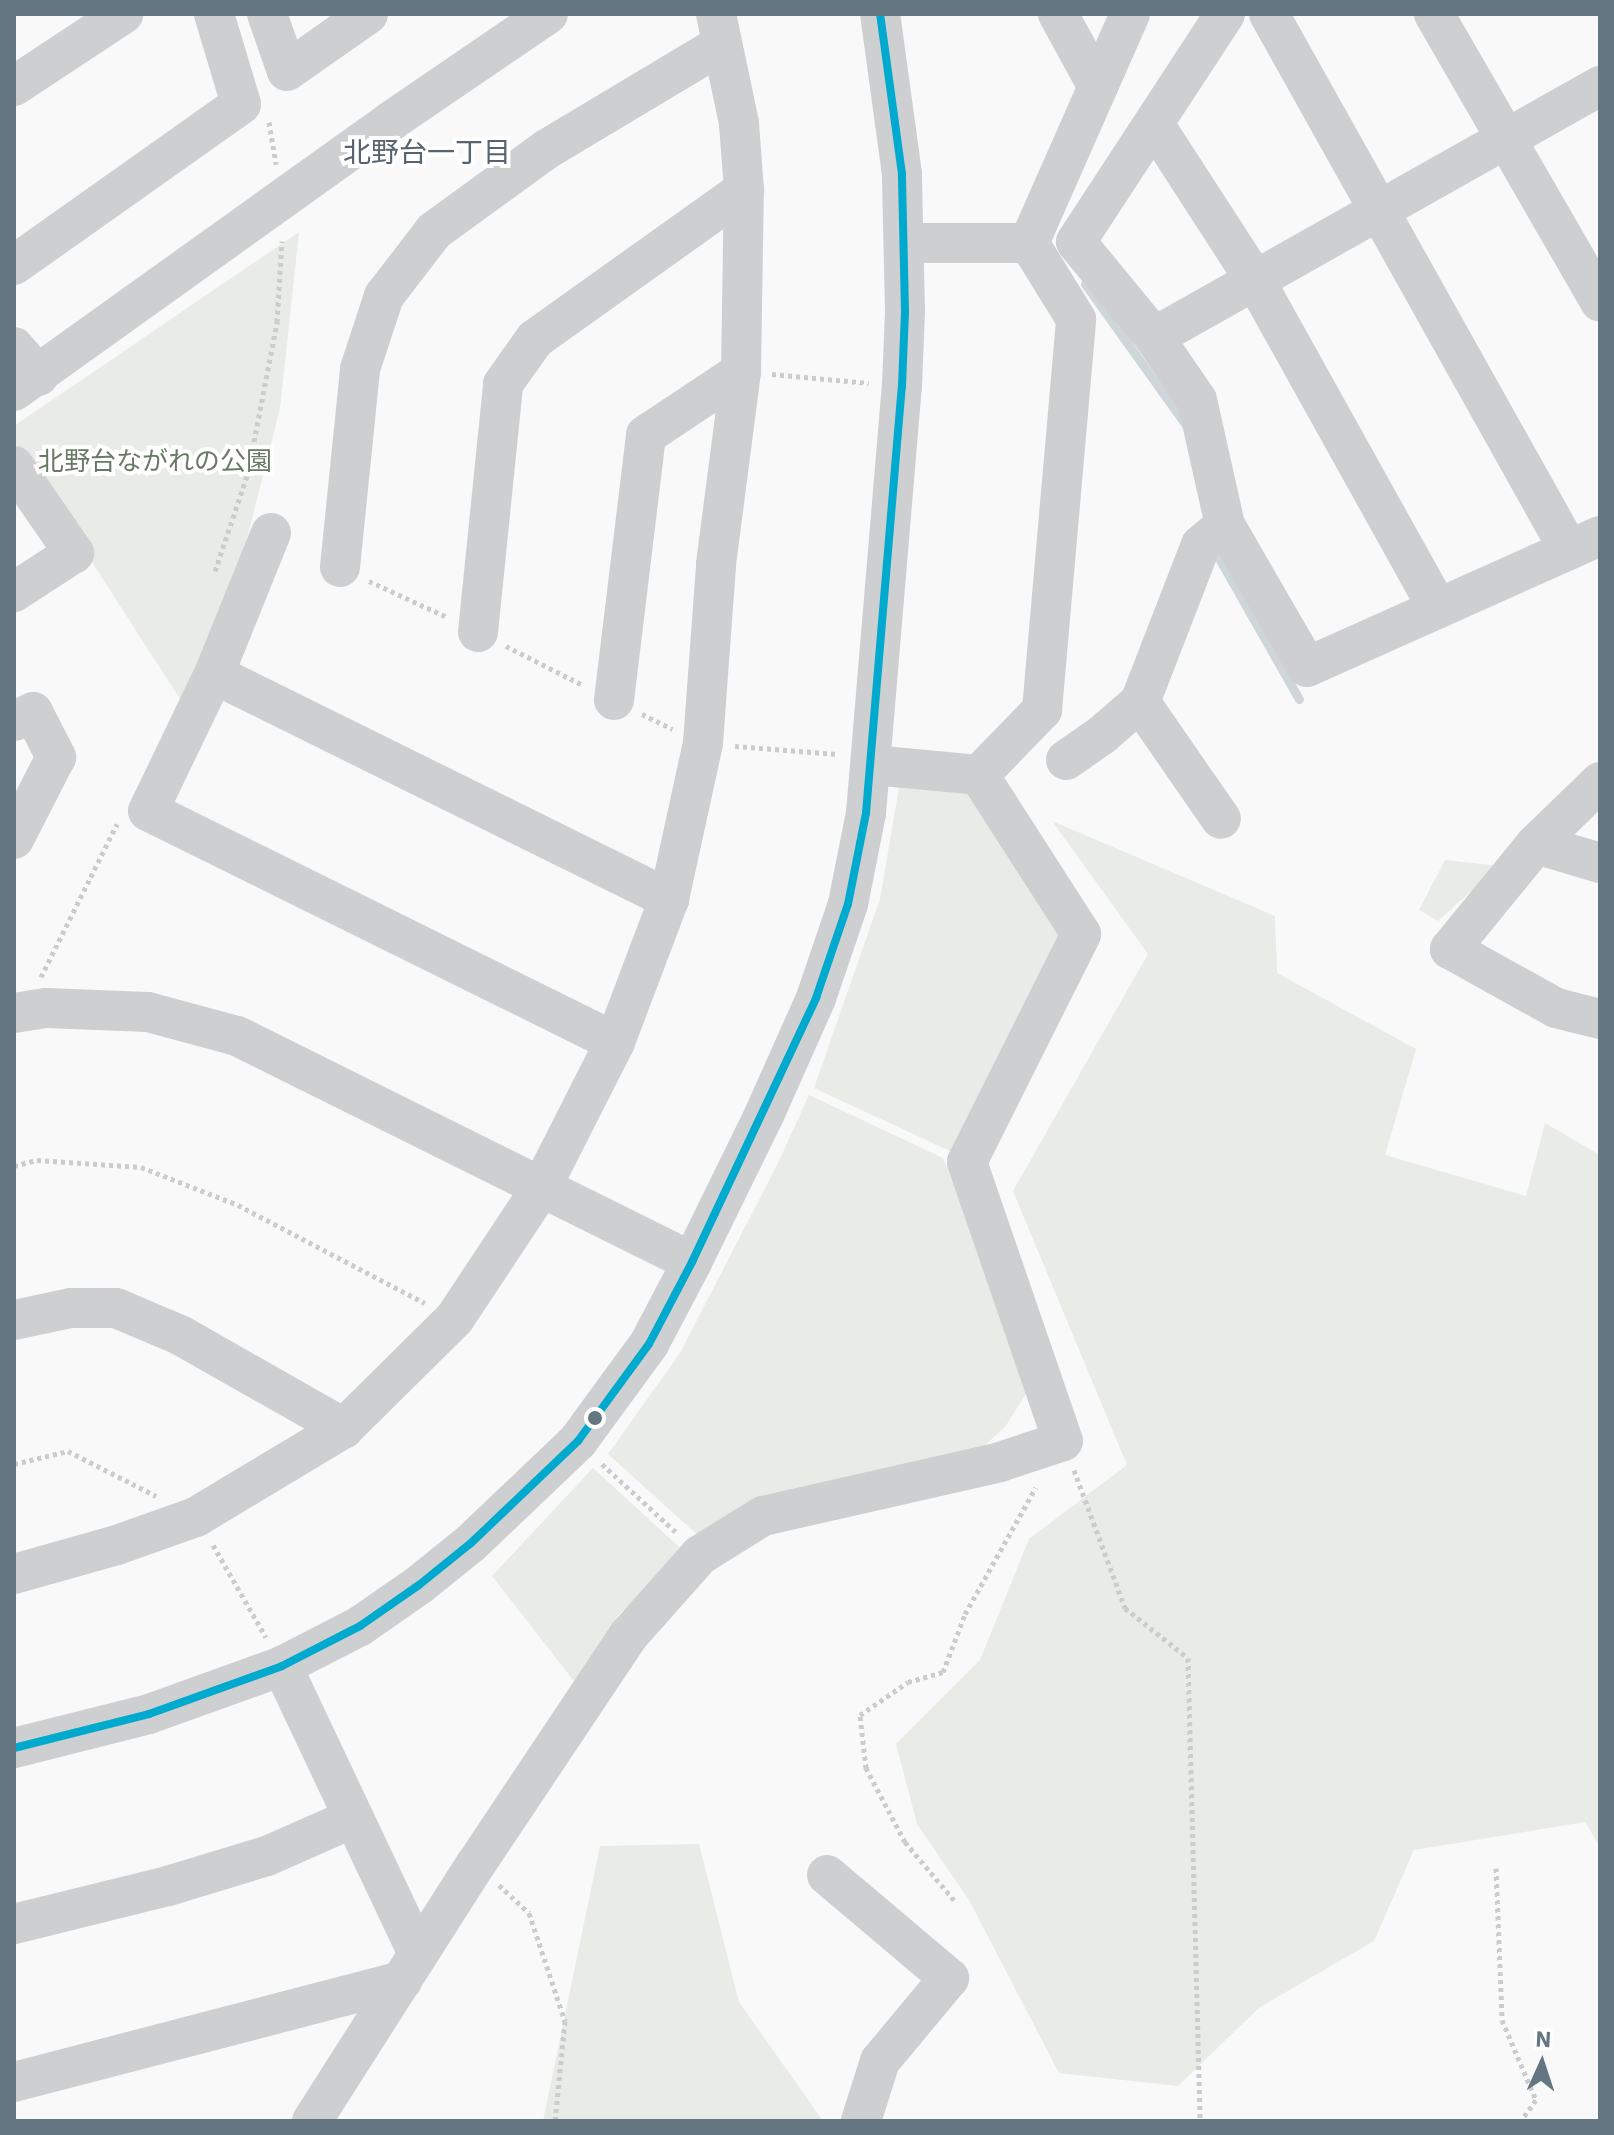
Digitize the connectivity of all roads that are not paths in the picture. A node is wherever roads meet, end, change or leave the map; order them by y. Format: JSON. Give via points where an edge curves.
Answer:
{"nodes":[{"id":1,"x":123,"y":14,"type":"edge"},
{"id":2,"x":214,"y":14,"type":"edge"},
{"id":3,"x":267,"y":14,"type":"edge"},
{"id":4,"x":368,"y":14,"type":"edge"},
{"id":5,"x":548,"y":14,"type":"edge"},
{"id":6,"x":880,"y":14,"type":"edge"},
{"id":7,"x":1058,"y":14,"type":"edge"},
{"id":8,"x":1130,"y":14,"type":"edge"},
{"id":9,"x":1225,"y":14,"type":"edge"},
{"id":10,"x":1269,"y":14,"type":"edge"},
{"id":11,"x":1434,"y":14,"type":"edge"},
{"id":12,"x":719,"y":29,"type":"edge"},
{"id":13,"x":14,"y":86,"type":"edge"},
{"id":14,"x":1600,"y":86,"type":"edge"},
{"id":15,"x":1098,"y":87,"type":"junction"},
{"id":16,"x":1154,"y":124,"type":"junction"},
{"id":17,"x":1506,"y":139,"type":"junction"},
{"id":18,"x":744,"y":190,"type":"junction"},
{"id":19,"x":1379,"y":210,"type":"junction"},
{"id":20,"x":905,"y":243,"type":"junction"},
{"id":21,"x":1029,"y":243,"type":"junction"},
{"id":22,"x":14,"y":265,"type":"edge"},
{"id":23,"x":1255,"y":280,"type":"junction"},
{"id":24,"x":1600,"y":302,"type":"edge"},
{"id":25,"x":1154,"y":337,"type":"junction"},
{"id":26,"x":22,"y":372,"type":"edge"},
{"id":27,"x":741,"y":372,"type":"junction"},
{"id":28,"x":14,"y":466,"type":"edge"},
{"id":29,"x":1225,"y":525,"type":"junction"},
{"id":30,"x":271,"y":533,"type":"dead end"},
{"id":31,"x":1584,"y":543,"type":"edge"},
{"id":32,"x":340,"y":567,"type":"road end"},
{"id":33,"x":14,"y":592,"type":"edge"},
{"id":34,"x":1438,"y":609,"type":"junction"},
{"id":35,"x":478,"y":632,"type":"road end"},
{"id":36,"x":214,"y":674,"type":"junction"},
{"id":37,"x":614,"y":700,"type":"road end"},
{"id":38,"x":1140,"y":702,"type":"junction"},
{"id":39,"x":14,"y":721,"type":"edge"},
{"id":40,"x":1066,"y":760,"type":"dead end"},
{"id":41,"x":872,"y":761,"type":"junction"},
{"id":42,"x":979,"y":775,"type":"junction"},
{"id":43,"x":1597,"y":788,"type":"edge"},
{"id":44,"x":1221,"y":819,"type":"dead end"},
{"id":45,"x":14,"y":839,"type":"edge"},
{"id":46,"x":1536,"y":844,"type":"junction"},
{"id":47,"x":1600,"y":863,"type":"edge"},
{"id":48,"x":669,"y":899,"type":"junction"},
{"id":49,"x":19,"y":1012,"type":"edge"},
{"id":50,"x":1600,"y":1019,"type":"edge"},
{"id":51,"x":615,"y":1042,"type":"junction"},
{"id":52,"x":541,"y":1188,"type":"junction"},
{"id":53,"x":692,"y":1262,"type":"junction"},
{"id":54,"x":14,"y":1320,"type":"edge"},
{"id":55,"x":344,"y":1428,"type":"junction"},
{"id":56,"x":14,"y":1574,"type":"edge"},
{"id":57,"x":282,"y":1666,"type":"junction"},
{"id":58,"x":14,"y":1748,"type":"edge"},
{"id":59,"x":353,"y":1818,"type":"junction"},
{"id":60,"x":827,"y":1875,"type":"dead end"},
{"id":61,"x":14,"y":1924,"type":"edge"},
{"id":62,"x":410,"y":1967,"type":"junction"},
{"id":63,"x":14,"y":2082,"type":"edge"},
{"id":64,"x":312,"y":2121,"type":"edge"},
{"id":65,"x":861,"y":2121,"type":"edge"}],
"edges":[{"from":1,"to":13,"type":"street"},
{"from":2,"to":22,"type":"street","via":[[241,104]]},
{"from":3,"to":4,"type":"street","via":[[287,71]]},
{"from":5,"to":26,"type":"street","via":[[282,201]]},
{"from":6,"to":20,"type":"street","via":[[901,159]]},
{"from":7,"to":15,"type":"street"},
{"from":8,"to":15,"type":"street"},
{"from":9,"to":16,"type":"street"},
{"from":10,"to":19,"type":"street"},
{"from":11,"to":17,"type":"street"},
{"from":12,"to":18,"type":"street","via":[[739,123]]},
{"from":12,"to":32,"type":"street","via":[[434,231],[384,296],[360,369]]},
{"from":14,"to":17,"type":"street"},
{"from":15,"to":21,"type":"street"},
{"from":16,"to":23,"type":"street"},
{"from":16,"to":25,"type":"street","via":[[1076,242]]},
{"from":17,"to":19,"type":"street"},
{"from":17,"to":24,"type":"street"},
{"from":18,"to":27,"type":"street"},
{"from":18,"to":35,"type":"street","via":[[535,339],[503,384]]},
{"from":19,"to":23,"type":"street"},
{"from":19,"to":31,"type":"street"},
{"from":20,"to":21,"type":"street"},
{"from":20,"to":41,"type":"street","via":[[902,386]]},
{"from":21,"to":42,"type":"street","via":[[1076,319],[1042,710]]},
{"from":23,"to":25,"type":"street"},
{"from":23,"to":34,"type":"street"},
{"from":25,"to":29,"type":"street","via":[[1197,400]]},
{"from":27,"to":37,"type":"street","via":[[646,435]]},
{"from":27,"to":48,"type":"street","via":[[716,564],[703,743]]},
{"from":28,"to":33,"type":"street","via":[[74,553]]},
{"from":29,"to":34,"type":"street","via":[[1307,667]]},
{"from":29,"to":38,"type":"street","via":[[1201,545]]},
{"from":30,"to":36,"type":"street"},
{"from":31,"to":34,"type":"street"},
{"from":36,"to":48,"type":"street"},
{"from":36,"to":51,"type":"street","via":[[148,811]]},
{"from":38,"to":40,"type":"street"},
{"from":38,"to":44,"type":"street"},
{"from":39,"to":45,"type":"street","via":[[33,712],[56,757]]},
{"from":41,"to":42,"type":"street"},
{"from":41,"to":53,"type":"street","via":[[848,904],[816,998]]},
{"from":42,"to":62,"type":"street","via":[[1081,934],[967,1162],[1054,1444],[1000,1462],[763,1516],[700,1555],[628,1636]]},
{"from":43,"to":46,"type":"street"},
{"from":46,"to":47,"type":"street"},
{"from":46,"to":50,"type":"street","via":[[1450,949],[1556,1008]]},
{"from":48,"to":51,"type":"street"},
{"from":49,"to":52,"type":"street","via":[[148,1012],[237,1036]]},
{"from":51,"to":52,"type":"street"},
{"from":52,"to":53,"type":"street"},
{"from":52,"to":55,"type":"street","via":[[455,1318]]},
{"from":53,"to":57,"type":"street","via":[[649,1344],[578,1441],[482,1534],[419,1585],[360,1626]]},
{"from":54,"to":55,"type":"street","via":[[71,1308],[116,1308],[180,1335]]},
{"from":55,"to":56,"type":"street","via":[[196,1517]]},
{"from":57,"to":58,"type":"street","via":[[149,1714]]},
{"from":57,"to":59,"type":"street"},
{"from":59,"to":61,"type":"street","via":[[267,1856]]},
{"from":59,"to":62,"type":"street"},
{"from":60,"to":65,"type":"street","via":[[949,1978],[880,2061]]},
{"from":62,"to":63,"type":"street"},
{"from":62,"to":64,"type":"street"}]}
